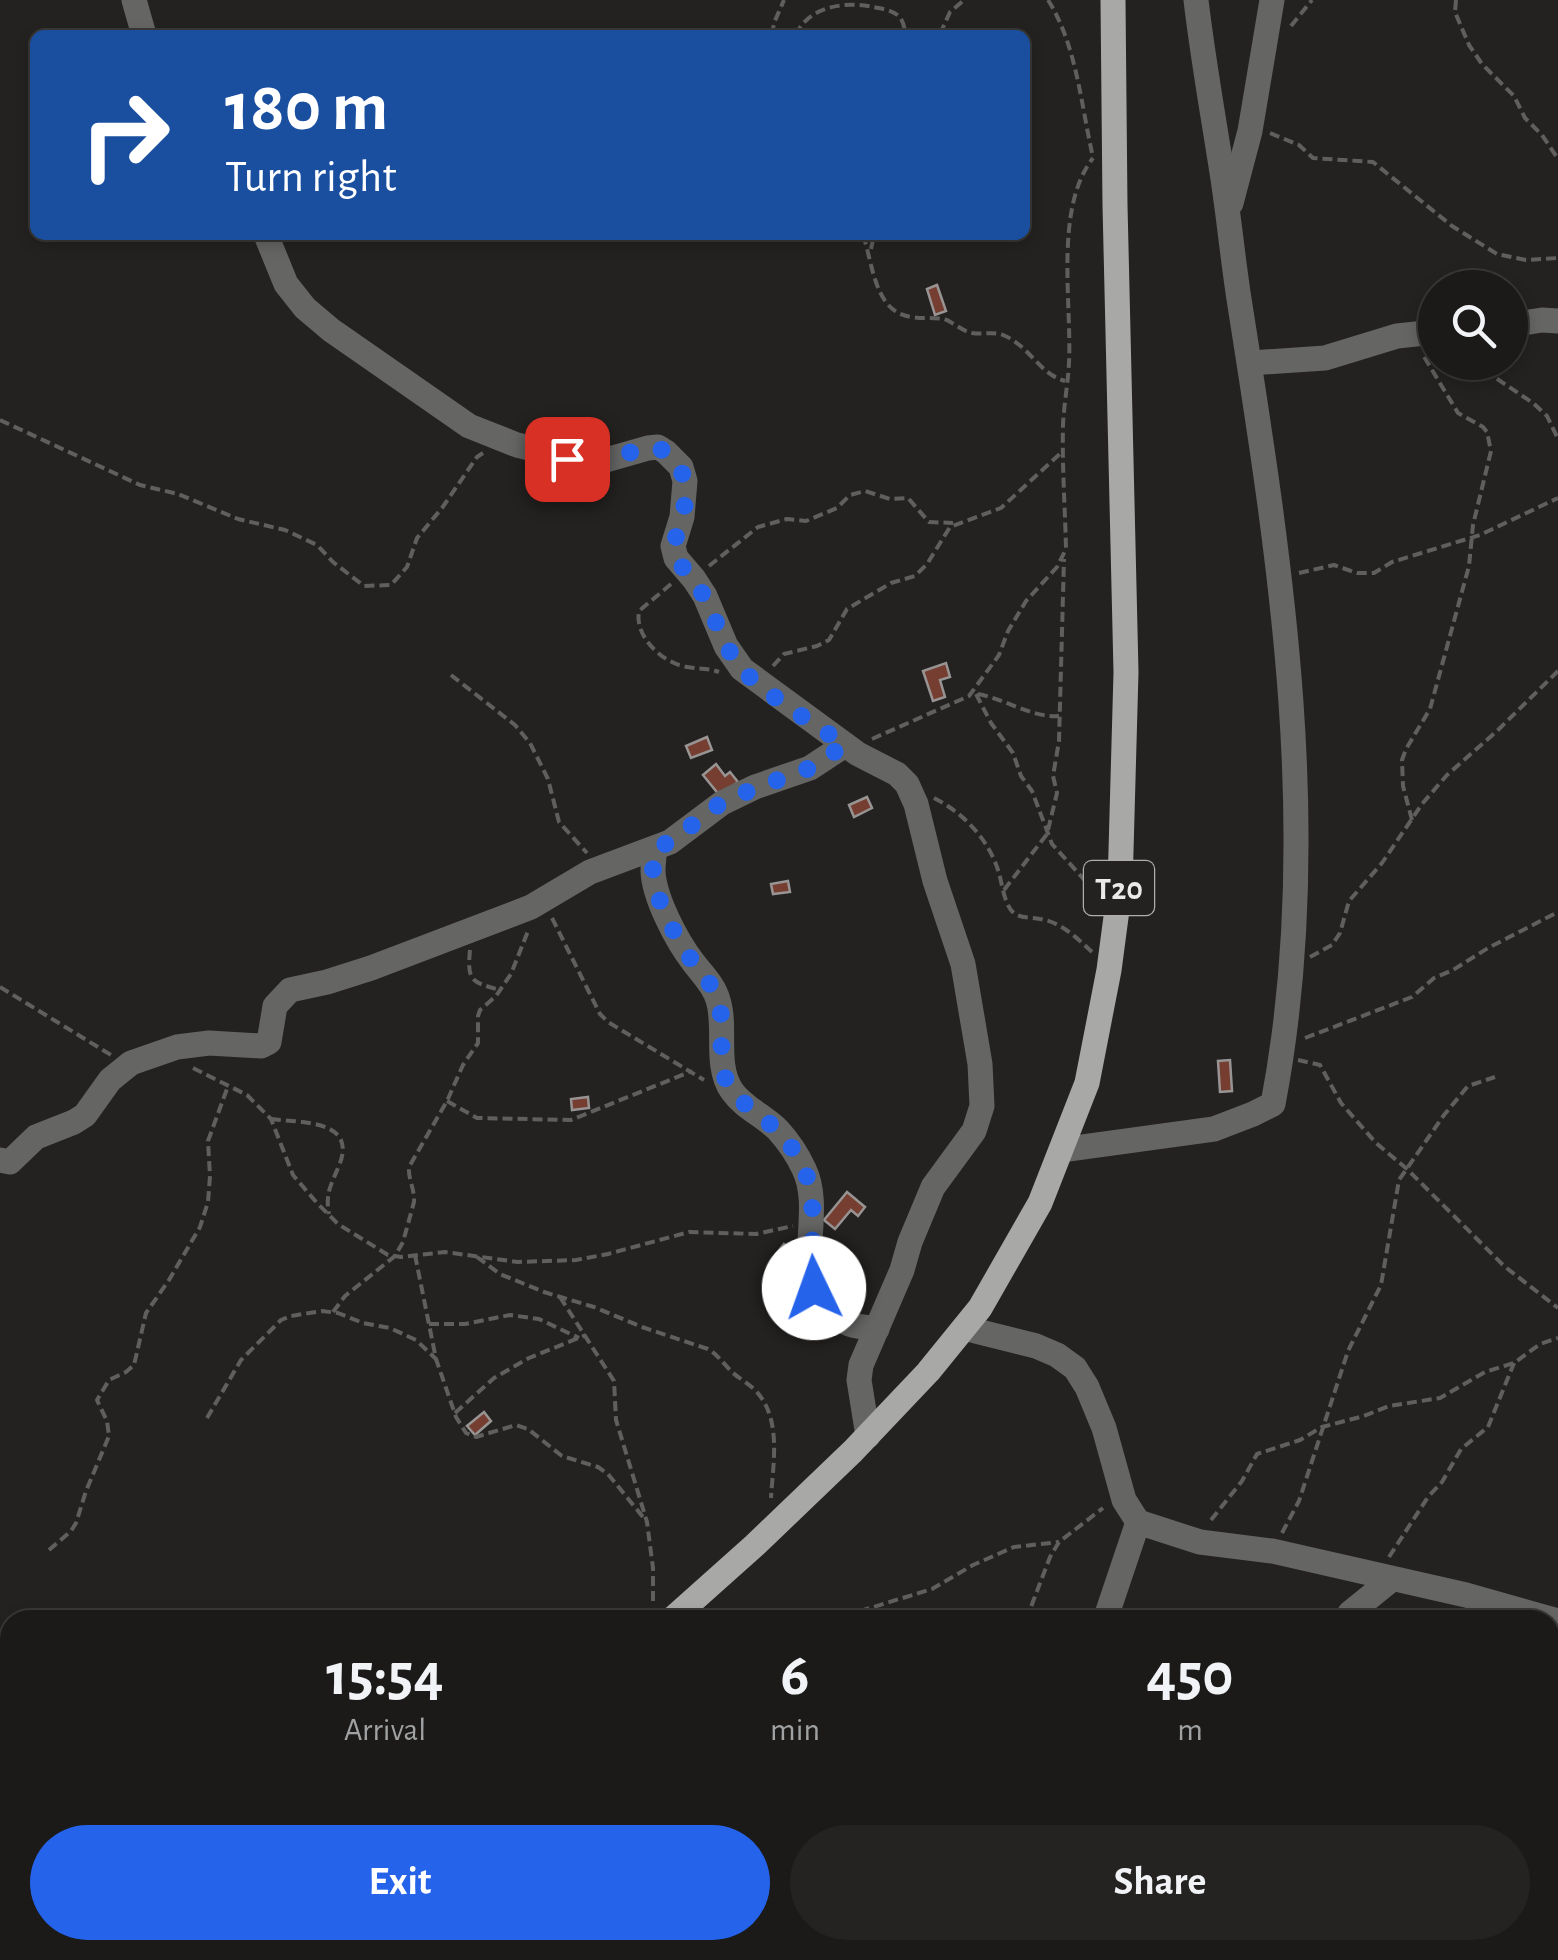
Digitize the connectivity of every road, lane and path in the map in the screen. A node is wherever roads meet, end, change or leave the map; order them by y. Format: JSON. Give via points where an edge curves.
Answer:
{"nodes":[{"id":1,"x":134,"y":0,"type":"edge"},
{"id":2,"x":784,"y":0,"type":"edge"},
{"id":3,"x":964,"y":0,"type":"edge"},
{"id":4,"x":1048,"y":0,"type":"edge"},
{"id":5,"x":1112,"y":0,"type":"edge"},
{"id":6,"x":1196,"y":0,"type":"edge"},
{"id":7,"x":1272,"y":0,"type":"edge"},
{"id":8,"x":1456,"y":0,"type":"edge"},
{"id":9,"x":143,"y":30,"type":"edge"},
{"id":10,"x":773,"y":30,"type":"edge"},
{"id":11,"x":798,"y":30,"type":"edge"},
{"id":12,"x":904,"y":30,"type":"edge"},
{"id":13,"x":942,"y":30,"type":"edge"},
{"id":14,"x":1114,"y":130,"type":"junction"},
{"id":15,"x":1250,"y":130,"type":"junction"},
{"id":16,"x":1093,"y":157,"type":"junction"},
{"id":17,"x":1558,"y":158,"type":"edge"},
{"id":18,"x":1228,"y":218,"type":"junction"},
{"id":19,"x":268,"y":240,"type":"edge"},
{"id":20,"x":865,"y":240,"type":"edge"},
{"id":21,"x":873,"y":240,"type":"edge"},
{"id":22,"x":870,"y":254,"type":"junction"},
{"id":23,"x":1558,"y":258,"type":"edge"},
{"id":24,"x":1558,"y":321,"type":"edge"},
{"id":25,"x":1528,"y":322,"type":"edge"},
{"id":26,"x":1418,"y":335,"type":"edge"},
{"id":27,"x":1250,"y":363,"type":"junction"},
{"id":28,"x":1437,"y":380,"type":"edge"},
{"id":29,"x":1499,"y":380,"type":"edge"},
{"id":30,"x":1065,"y":381,"type":"junction"},
{"id":31,"x":0,"y":420,"type":"edge"},
{"id":32,"x":1558,"y":439,"type":"edge"},
{"id":33,"x":502,"y":440,"type":"junction"},
{"id":34,"x":1063,"y":451,"type":"junction"},
{"id":35,"x":1558,"y":498,"type":"edge"},
{"id":36,"x":958,"y":523,"type":"junction"},
{"id":37,"x":1472,"y":538,"type":"junction"},
{"id":38,"x":1064,"y":554,"type":"junction"},
{"id":39,"x":691,"y":576,"type":"junction"},
{"id":40,"x":1280,"y":578,"type":"junction"},
{"id":41,"x":1558,"y":671,"type":"edge"},
{"id":42,"x":451,"y":674,"type":"dead end"},
{"id":43,"x":754,"y":679,"type":"junction"},
{"id":44,"x":974,"y":694,"type":"junction"},
{"id":45,"x":1059,"y":716,"type":"junction"},
{"id":46,"x":847,"y":747,"type":"junction"},
{"id":47,"x":908,"y":784,"type":"junction"},
{"id":48,"x":1412,"y":820,"type":"junction"},
{"id":49,"x":1047,"y":834,"type":"junction"},
{"id":50,"x":655,"y":848,"type":"junction"},
{"id":51,"x":598,"y":870,"type":"junction"},
{"id":52,"x":1004,"y":890,"type":"junction"},
{"id":53,"x":544,"y":900,"type":"junction"},
{"id":54,"x":1558,"y":912,"type":"edge"},
{"id":55,"x":1116,"y":914,"type":"junction"},
{"id":56,"x":478,"y":926,"type":"junction"},
{"id":57,"x":530,"y":927,"type":"dead end"},
{"id":58,"x":1291,"y":961,"type":"junction"},
{"id":59,"x":1109,"y":970,"type":"junction"},
{"id":60,"x":0,"y":987,"type":"edge"},
{"id":61,"x":500,"y":990,"type":"junction"},
{"id":62,"x":1283,"y":1053,"type":"junction"},
{"id":63,"x":142,"y":1059,"type":"junction"},
{"id":64,"x":692,"y":1071,"type":"junction"},
{"id":65,"x":1495,"y":1077,"type":"dead end"},
{"id":66,"x":707,"y":1081,"type":"dead end"},
{"id":67,"x":228,"y":1086,"type":"junction"},
{"id":68,"x":447,"y":1101,"type":"junction"},
{"id":69,"x":270,"y":1119,"type":"junction"},
{"id":70,"x":1061,"y":1150,"type":"junction"},
{"id":71,"x":0,"y":1160,"type":"edge"},
{"id":72,"x":1407,"y":1169,"type":"junction"},
{"id":73,"x":329,"y":1216,"type":"junction"},
{"id":74,"x":812,"y":1221,"type":"junction"},
{"id":75,"x":476,"y":1255,"type":"junction"},
{"id":76,"x":395,"y":1256,"type":"junction"},
{"id":77,"x":415,"y":1256,"type":"junction"},
{"id":78,"x":560,"y":1297,"type":"junction"},
{"id":79,"x":1558,"y":1308,"type":"edge"},
{"id":80,"x":334,"y":1312,"type":"junction"},
{"id":81,"x":428,"y":1324,"type":"junction"},
{"id":82,"x":964,"y":1328,"type":"junction"},
{"id":83,"x":877,"y":1329,"type":"junction"},
{"id":84,"x":586,"y":1334,"type":"junction"},
{"id":85,"x":578,"y":1338,"type":"junction"},
{"id":86,"x":1558,"y":1338,"type":"edge"},
{"id":87,"x":436,"y":1359,"type":"junction"},
{"id":88,"x":1514,"y":1363,"type":"junction"},
{"id":89,"x":455,"y":1413,"type":"junction"},
{"id":90,"x":207,"y":1418,"type":"dead end"},
{"id":91,"x":1322,"y":1427,"type":"junction"},
{"id":92,"x":868,"y":1436,"type":"junction"},
{"id":93,"x":771,"y":1498,"type":"dead end"},
{"id":94,"x":1124,"y":1500,"type":"junction"},
{"id":95,"x":647,"y":1522,"type":"junction"},
{"id":96,"x":1138,"y":1522,"type":"junction"},
{"id":97,"x":1059,"y":1542,"type":"junction"},
{"id":98,"x":1200,"y":1542,"type":"junction"},
{"id":99,"x":49,"y":1550,"type":"dead end"},
{"id":100,"x":1272,"y":1551,"type":"junction"},
{"id":101,"x":1387,"y":1578,"type":"junction"},
{"id":102,"x":661,"y":1610,"type":"edge"},
{"id":103,"x":670,"y":1610,"type":"edge"},
{"id":104,"x":864,"y":1610,"type":"edge"},
{"id":105,"x":1030,"y":1610,"type":"edge"},
{"id":106,"x":1108,"y":1610,"type":"edge"},
{"id":107,"x":1354,"y":1610,"type":"edge"},
{"id":108,"x":1521,"y":1610,"type":"edge"}],
"edges":[{"from":1,"to":9,"type":"street"},
{"from":2,"to":10,"type":"path"},
{"from":3,"to":13,"type":"path"},
{"from":4,"to":16,"type":"path","via":[[1065,38]]},
{"from":5,"to":14,"type":"main road","number":"T20"},
{"from":6,"to":18,"type":"street"},
{"from":7,"to":15,"type":"street"},
{"from":8,"to":17,"type":"path","via":[[1468,44]]},
{"from":11,"to":12,"type":"path","via":[[824,10],[856,4],[892,10]]},
{"from":14,"to":16,"type":"path"},
{"from":14,"to":55,"type":"main road","number":"T20","via":[[1126,672]]},
{"from":15,"to":18,"type":"street"},
{"from":15,"to":23,"type":"path","via":[[1298,144],[1313,158],[1373,162],[1496,254]]},
{"from":16,"to":30,"type":"path","via":[[1072,210]]},
{"from":18,"to":27,"type":"street"},
{"from":19,"to":33,"type":"street","via":[[286,284],[322,323],[469,426]]},
{"from":20,"to":22,"type":"path"},
{"from":21,"to":22,"type":"path"},
{"from":22,"to":30,"type":"path","via":[[879,290],[899,314],[946,320],[974,334],[1002,334]]},
{"from":24,"to":25,"type":"street"},
{"from":26,"to":27,"type":"street","via":[[1325,358]]},
{"from":27,"to":40,"type":"street"},
{"from":28,"to":37,"type":"path","via":[[1458,413],[1487,432],[1491,451]]},
{"from":29,"to":32,"type":"path","via":[[1533,403]]},
{"from":30,"to":34,"type":"path"},
{"from":31,"to":33,"type":"path","via":[[140,485],[286,530],[317,545],[364,586],[392,585],[470,466]]},
{"from":33,"to":39,"type":"street","via":[[583,462],[648,448],[666,452],[684,481],[673,546]]},
{"from":34,"to":36,"type":"path","via":[[1001,508]]},
{"from":34,"to":38,"type":"path"},
{"from":35,"to":37,"type":"path"},
{"from":36,"to":39,"type":"path","via":[[929,522],[908,498],[860,492],[818,517],[758,527]]},
{"from":36,"to":43,"type":"path","via":[[915,576],[847,609],[829,640],[784,654]]},
{"from":37,"to":40,"type":"path","via":[[1370,574],[1334,565]]},
{"from":37,"to":48,"type":"path","via":[[1430,710],[1402,760]]},
{"from":38,"to":44,"type":"path","via":[[1026,600]]},
{"from":38,"to":45,"type":"path"},
{"from":39,"to":43,"type":"street","via":[[726,646]]},
{"from":39,"to":43,"type":"path","via":[[644,604],[641,633],[676,664]]},
{"from":40,"to":58,"type":"street","via":[[1295,791]]},
{"from":41,"to":48,"type":"path","via":[[1447,775]]},
{"from":42,"to":51,"type":"path","via":[[530,743],[559,822]]},
{"from":43,"to":46,"type":"street"},
{"from":44,"to":45,"type":"path"},
{"from":44,"to":46,"type":"path"},
{"from":44,"to":49,"type":"path","via":[[1013,753]]},
{"from":45,"to":49,"type":"path"},
{"from":46,"to":47,"type":"street"},
{"from":46,"to":50,"type":"street","via":[[722,802]]},
{"from":47,"to":52,"type":"path","via":[[971,824],[988,844]]},
{"from":47,"to":83,"type":"street","via":[[972,1002],[982,1106],[974,1131],[934,1187]]},
{"from":48,"to":58,"type":"path","via":[[1349,901],[1332,945]]},
{"from":49,"to":52,"type":"path"},
{"from":49,"to":55,"type":"path"},
{"from":50,"to":51,"type":"street"},
{"from":50,"to":74,"type":"street","via":[[653,873],[666,914],[717,996],[729,1088],[793,1150],[810,1188]]},
{"from":51,"to":53,"type":"street"},
{"from":52,"to":59,"type":"path","via":[[1010,910],[1072,933]]},
{"from":53,"to":56,"type":"street"},
{"from":53,"to":64,"type":"path","via":[[600,1014]]},
{"from":54,"to":62,"type":"path","via":[[1434,978],[1412,997],[1304,1038]]},
{"from":55,"to":59,"type":"main road","number":"T20"},
{"from":56,"to":61,"type":"path","via":[[468,974]]},
{"from":56,"to":63,"type":"street","via":[[371,968],[290,990],[276,1006],[269,1042],[261,1046],[208,1043]]},
{"from":57,"to":61,"type":"path"},
{"from":58,"to":62,"type":"street"},
{"from":59,"to":70,"type":"main road","number":"T20","via":[[1087,1083]]},
{"from":60,"to":63,"type":"path","via":[[100,1050]]},
{"from":61,"to":68,"type":"path","via":[[480,1010],[480,1038]]},
{"from":62,"to":70,"type":"street","via":[[1273,1104],[1253,1114],[1214,1128]]},
{"from":62,"to":72,"type":"path","via":[[1320,1064],[1353,1118]]},
{"from":63,"to":67,"type":"path","via":[[194,1068]]},
{"from":63,"to":71,"type":"street","via":[[110,1080],[85,1115],[36,1136],[10,1162]]},
{"from":64,"to":66,"type":"path"},
{"from":64,"to":68,"type":"path","via":[[572,1120],[477,1118]]},
{"from":65,"to":72,"type":"path","via":[[1468,1086]]},
{"from":67,"to":69,"type":"path"},
{"from":67,"to":99,"type":"path","via":[[208,1141],[208,1202],[200,1227],[146,1313],[134,1365],[99,1394],[109,1436],[71,1532]]},
{"from":68,"to":76,"type":"path","via":[[409,1167],[414,1202]]},
{"from":69,"to":73,"type":"path","via":[[293,1175]]},
{"from":69,"to":73,"type":"path","via":[[339,1134],[342,1158],[328,1186]]},
{"from":70,"to":82,"type":"main road","number":"T20","via":[[1040,1203]]},
{"from":72,"to":79,"type":"path","via":[[1504,1266]]},
{"from":72,"to":91,"type":"path","via":[[1399,1180],[1381,1286],[1348,1351]]},
{"from":73,"to":76,"type":"path"},
{"from":74,"to":75,"type":"path","via":[[756,1234],[689,1232],[576,1260]]},
{"from":74,"to":83,"type":"street","via":[[811,1272],[824,1305],[846,1322]]},
{"from":75,"to":77,"type":"path"},
{"from":75,"to":78,"type":"path","via":[[500,1274]]},
{"from":76,"to":77,"type":"path"},
{"from":76,"to":80,"type":"path"},
{"from":77,"to":81,"type":"path"},
{"from":78,"to":84,"type":"path"},
{"from":78,"to":93,"type":"path","via":[[708,1349],[755,1390],[774,1436]]},
{"from":80,"to":87,"type":"path","via":[[404,1332]]},
{"from":80,"to":90,"type":"path","via":[[280,1320],[241,1360]]},
{"from":81,"to":85,"type":"path","via":[[510,1315],[538,1319]]},
{"from":81,"to":87,"type":"path"},
{"from":82,"to":92,"type":"main road","number":"T20"},
{"from":82,"to":94,"type":"street","via":[[1036,1346],[1075,1368],[1104,1428]]},
{"from":83,"to":92,"type":"street","via":[[861,1365]]},
{"from":84,"to":85,"type":"path"},
{"from":84,"to":95,"type":"path","via":[[614,1381],[616,1420]]},
{"from":85,"to":89,"type":"path","via":[[494,1378]]},
{"from":86,"to":88,"type":"path"},
{"from":87,"to":89,"type":"path"},
{"from":88,"to":91,"type":"path","via":[[1440,1398]]},
{"from":88,"to":101,"type":"path","via":[[1488,1427],[1461,1449],[1428,1497],[1389,1557]]},
{"from":89,"to":95,"type":"path","via":[[469,1436],[522,1426],[562,1456],[598,1467]]},
{"from":91,"to":98,"type":"path","via":[[1257,1454]]},
{"from":91,"to":100,"type":"path","via":[[1299,1501]]},
{"from":92,"to":103,"type":"main road","number":"T20","via":[[768,1532]]},
{"from":94,"to":96,"type":"street"},
{"from":94,"to":97,"type":"path"},
{"from":95,"to":102,"type":"path"},
{"from":96,"to":98,"type":"street"},
{"from":96,"to":106,"type":"street"},
{"from":97,"to":104,"type":"path","via":[[1014,1547],[932,1589]]},
{"from":97,"to":105,"type":"path"},
{"from":98,"to":100,"type":"street"},
{"from":100,"to":101,"type":"street"},
{"from":101,"to":107,"type":"street"},
{"from":101,"to":108,"type":"street"}]}
